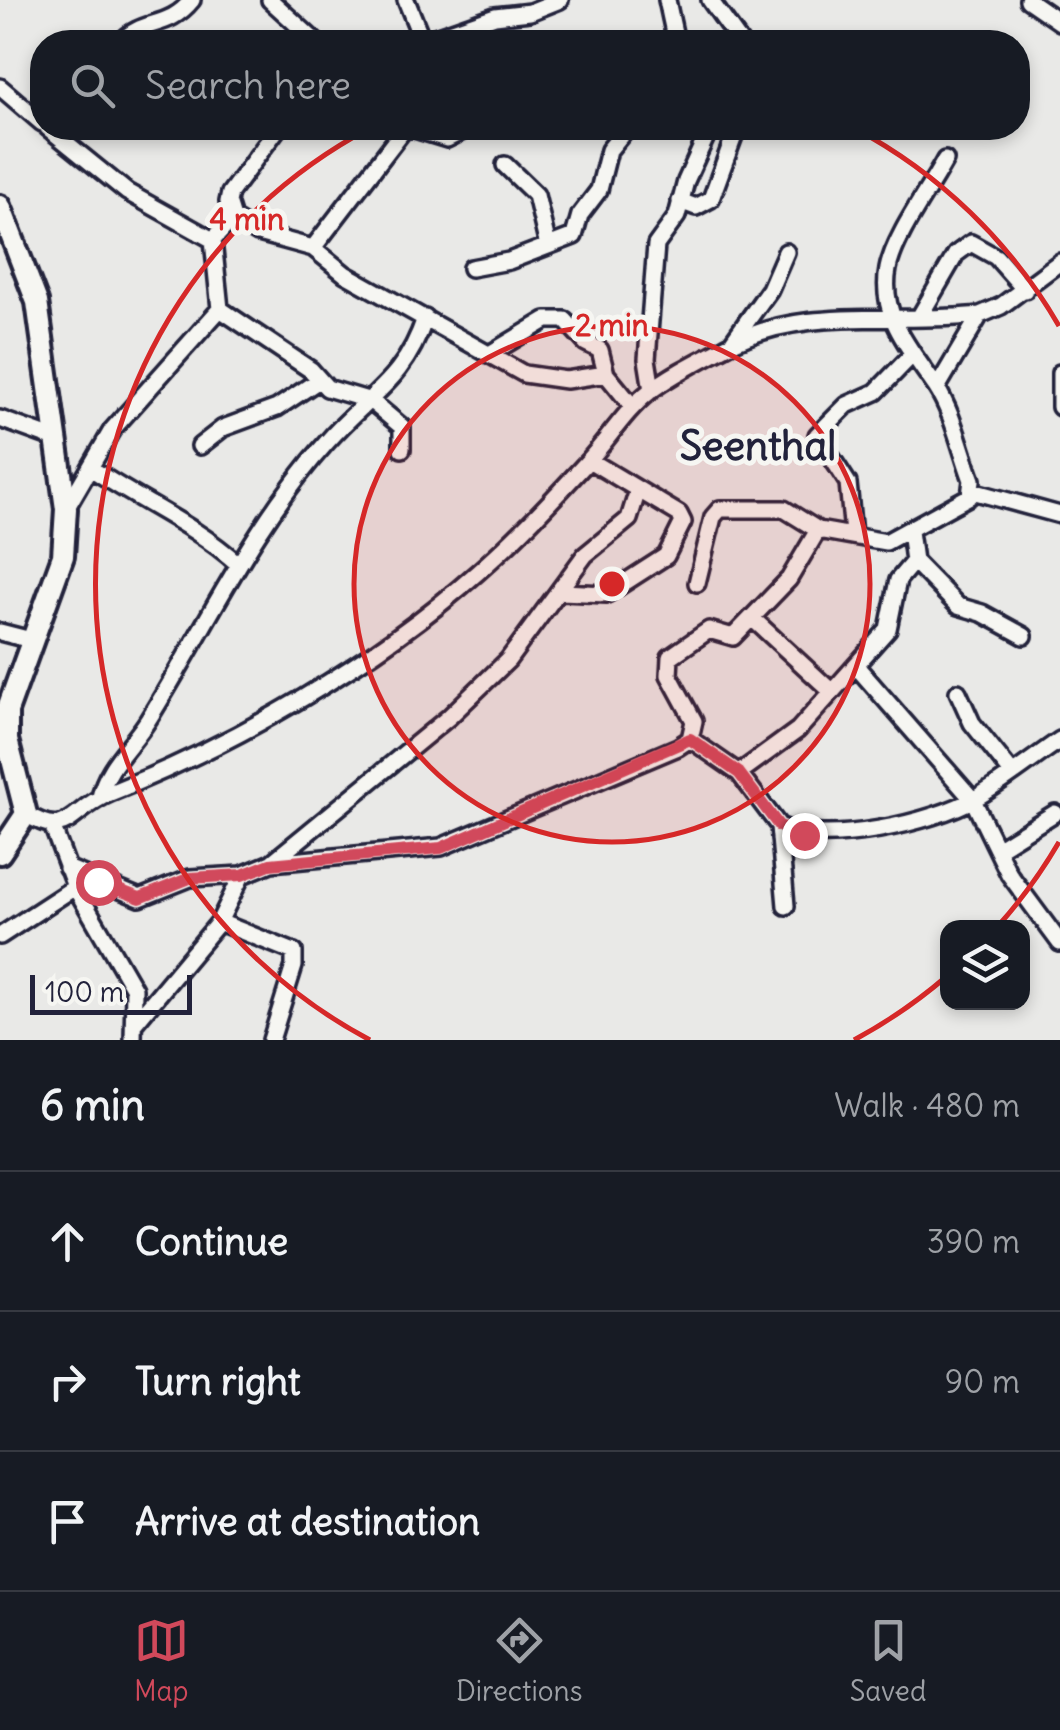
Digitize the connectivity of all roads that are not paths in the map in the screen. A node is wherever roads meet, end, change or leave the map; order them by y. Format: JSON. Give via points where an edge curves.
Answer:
{"nodes":[{"id":1,"x":270,"y":0,"type":"edge"},
{"id":2,"x":406,"y":0,"type":"edge"},
{"id":3,"x":560,"y":0,"type":"edge"},
{"id":4,"x":667,"y":0,"type":"edge"},
{"id":5,"x":710,"y":0,"type":"edge"},
{"id":6,"x":1028,"y":0,"type":"edge"},
{"id":7,"x":183,"y":4,"type":"edge"},
{"id":8,"x":1060,"y":22,"type":"edge"},
{"id":9,"x":135,"y":30,"type":"edge"},
{"id":10,"x":303,"y":30,"type":"edge"},
{"id":11,"x":417,"y":30,"type":"edge"},
{"id":12,"x":456,"y":30,"type":"edge"},
{"id":13,"x":673,"y":30,"type":"edge"},
{"id":14,"x":731,"y":30,"type":"edge"},
{"id":15,"x":0,"y":87,"type":"edge"},
{"id":16,"x":30,"y":112,"type":"edge"},
{"id":17,"x":64,"y":140,"type":"edge"},
{"id":18,"x":264,"y":140,"type":"edge"},
{"id":19,"x":399,"y":140,"type":"edge"},
{"id":20,"x":617,"y":140,"type":"edge"},
{"id":21,"x":705,"y":140,"type":"edge"},
{"id":22,"x":733,"y":140,"type":"edge"},
{"id":23,"x":945,"y":160,"type":"dead end"},
{"id":24,"x":505,"y":165,"type":"dead end"},
{"id":25,"x":680,"y":202,"type":"junction"},
{"id":26,"x":0,"y":206,"type":"edge"},
{"id":27,"x":234,"y":218,"type":"junction"},
{"id":28,"x":213,"y":240,"type":"junction"},
{"id":29,"x":548,"y":246,"type":"junction"},
{"id":30,"x":314,"y":248,"type":"junction"},
{"id":31,"x":786,"y":252,"type":"dead end"},
{"id":32,"x":1060,"y":262,"type":"edge"},
{"id":33,"x":471,"y":268,"type":"dead end"},
{"id":34,"x":1026,"y":290,"type":"junction"},
{"id":35,"x":220,"y":309,"type":"junction"},
{"id":36,"x":980,"y":315,"type":"junction"},
{"id":37,"x":892,"y":316,"type":"junction"},
{"id":38,"x":920,"y":316,"type":"junction"},
{"id":39,"x":425,"y":318,"type":"junction"},
{"id":40,"x":731,"y":344,"type":"junction"},
{"id":41,"x":492,"y":352,"type":"junction"},
{"id":42,"x":910,"y":356,"type":"junction"},
{"id":43,"x":1060,"y":373,"type":"edge"},
{"id":44,"x":606,"y":374,"type":"junction"},
{"id":45,"x":319,"y":380,"type":"junction"},
{"id":46,"x":937,"y":388,"type":"junction"},
{"id":47,"x":652,"y":390,"type":"junction"},
{"id":48,"x":371,"y":400,"type":"junction"},
{"id":49,"x":1060,"y":407,"type":"edge"},
{"id":50,"x":634,"y":408,"type":"junction"},
{"id":51,"x":0,"y":419,"type":"edge"},
{"id":52,"x":58,"y":440,"type":"junction"},
{"id":53,"x":200,"y":446,"type":"dead end"},
{"id":54,"x":402,"y":449,"type":"dead end"},
{"id":55,"x":589,"y":460,"type":"junction"},
{"id":56,"x":92,"y":469,"type":"junction"},
{"id":57,"x":638,"y":490,"type":"junction"},
{"id":58,"x":972,"y":491,"type":"junction"},
{"id":59,"x":66,"y":509,"type":"junction"},
{"id":60,"x":1060,"y":515,"type":"edge"},
{"id":61,"x":818,"y":530,"type":"junction"},
{"id":62,"x":910,"y":531,"type":"junction"},
{"id":63,"x":853,"y":534,"type":"junction"},
{"id":64,"x":914,"y":561,"type":"junction"},
{"id":65,"x":238,"y":564,"type":"junction"},
{"id":66,"x":697,"y":583,"type":"dead end"},
{"id":67,"x":560,"y":592,"type":"junction"},
{"id":68,"x":752,"y":618,"type":"junction"},
{"id":69,"x":0,"y":632,"type":"edge"},
{"id":70,"x":1024,"y":636,"type":"dead end"},
{"id":71,"x":31,"y":640,"type":"junction"},
{"id":72,"x":856,"y":666,"type":"junction"},
{"id":73,"x":831,"y":692,"type":"junction"},
{"id":74,"x":958,"y":692,"type":"dead end"},
{"id":75,"x":690,"y":739,"type":"junction"},
{"id":76,"x":1060,"y":740,"type":"edge"},
{"id":77,"x":739,"y":773,"type":"junction"},
{"id":78,"x":1012,"y":773,"type":"junction"},
{"id":79,"x":100,"y":797,"type":"junction"},
{"id":80,"x":973,"y":800,"type":"junction"},
{"id":81,"x":1055,"y":812,"type":"dead end"},
{"id":82,"x":26,"y":814,"type":"junction"},
{"id":83,"x":779,"y":826,"type":"junction"},
{"id":84,"x":53,"y":828,"type":"junction"},
{"id":85,"x":997,"y":849,"type":"junction"},
{"id":86,"x":0,"y":854,"type":"edge"},
{"id":87,"x":270,"y":864,"type":"junction"},
{"id":88,"x":67,"y":868,"type":"junction"},
{"id":89,"x":242,"y":875,"type":"junction"},
{"id":90,"x":75,"y":887,"type":"junction"},
{"id":91,"x":786,"y":906,"type":"dead end"},
{"id":92,"x":218,"y":922,"type":"junction"},
{"id":93,"x":0,"y":936,"type":"edge"},
{"id":94,"x":1060,"y":944,"type":"edge"},
{"id":95,"x":133,"y":1032,"type":"edge"},
{"id":96,"x":271,"y":1040,"type":"edge"}],
"edges":[{"from":1,"to":10,"type":"street"},
{"from":2,"to":11,"type":"street"},
{"from":3,"to":12,"type":"street"},
{"from":4,"to":13,"type":"street"},
{"from":5,"to":14,"type":"street"},
{"from":6,"to":8,"type":"street"},
{"from":7,"to":9,"type":"street","via":[[172,20]]},
{"from":15,"to":16,"type":"street"},
{"from":17,"to":28,"type":"street","via":[[140,200]]},
{"from":18,"to":27,"type":"street","via":[[230,193]]},
{"from":19,"to":30,"type":"street"},
{"from":20,"to":29,"type":"street","via":[[576,232]]},
{"from":21,"to":25,"type":"street"},
{"from":22,"to":25,"type":"street","via":[[711,199],[696,206]]},
{"from":23,"to":37,"type":"street","via":[[888,270]]},
{"from":24,"to":29,"type":"street","via":[[536,195]]},
{"from":25,"to":47,"type":"street","via":[[656,245],[647,359]]},
{"from":26,"to":52,"type":"main road","via":[[37,302]]},
{"from":27,"to":28,"type":"street"},
{"from":27,"to":30,"type":"street","via":[[258,233]]},
{"from":28,"to":35,"type":"street"},
{"from":29,"to":33,"type":"street"},
{"from":30,"to":39,"type":"street","via":[[345,274]]},
{"from":31,"to":40,"type":"street","via":[[770,289]]},
{"from":32,"to":34,"type":"street"},
{"from":34,"to":36,"type":"street"},
{"from":34,"to":38,"type":"street","via":[[996,257],[972,243],[956,254]]},
{"from":35,"to":45,"type":"street"},
{"from":35,"to":56,"type":"street","via":[[122,417]]},
{"from":36,"to":38,"type":"street"},
{"from":36,"to":46,"type":"street"},
{"from":37,"to":38,"type":"street"},
{"from":37,"to":40,"type":"street","via":[[810,322]]},
{"from":37,"to":42,"type":"street"},
{"from":39,"to":41,"type":"street"},
{"from":39,"to":48,"type":"street","via":[[412,356]]},
{"from":40,"to":47,"type":"street"},
{"from":41,"to":44,"type":"street","via":[[536,378]]},
{"from":41,"to":44,"type":"street","via":[[559,317],[600,350]]},
{"from":42,"to":46,"type":"street"},
{"from":42,"to":63,"type":"street","via":[[876,392],[847,406],[816,435],[848,484]]},
{"from":43,"to":49,"type":"street"},
{"from":44,"to":50,"type":"street"},
{"from":45,"to":48,"type":"street","via":[[330,390]]},
{"from":45,"to":53,"type":"street"},
{"from":46,"to":58,"type":"street"},
{"from":47,"to":50,"type":"street"},
{"from":48,"to":54,"type":"street","via":[[402,427]]},
{"from":48,"to":65,"type":"street","via":[[326,443]]},
{"from":50,"to":55,"type":"street"},
{"from":51,"to":52,"type":"street"},
{"from":52,"to":59,"type":"main road"},
{"from":55,"to":57,"type":"street"},
{"from":55,"to":79,"type":"street","via":[[478,572],[384,647],[172,768]]},
{"from":56,"to":59,"type":"street"},
{"from":56,"to":65,"type":"street","via":[[208,537]]},
{"from":57,"to":67,"type":"street","via":[[629,519],[585,554]]},
{"from":57,"to":67,"type":"street","via":[[682,518],[670,550],[607,594]]},
{"from":58,"to":60,"type":"street"},
{"from":58,"to":62,"type":"street"},
{"from":59,"to":71,"type":"main road","via":[[62,556]]},
{"from":61,"to":63,"type":"street"},
{"from":61,"to":66,"type":"street","via":[[784,509],[720,509]]},
{"from":61,"to":68,"type":"street","via":[[789,579]]},
{"from":62,"to":63,"type":"street","via":[[881,543]]},
{"from":62,"to":64,"type":"street"},
{"from":64,"to":70,"type":"street","via":[[958,606]]},
{"from":64,"to":72,"type":"street","via":[[898,580],[888,629]]},
{"from":65,"to":79,"type":"street","via":[[148,720],[112,765]]},
{"from":67,"to":87,"type":"street","via":[[508,660],[449,717]]},
{"from":68,"to":73,"type":"street"},
{"from":68,"to":75,"type":"street","via":[[733,637],[709,630],[670,657],[669,675],[694,721]]},
{"from":69,"to":71,"type":"street"},
{"from":71,"to":82,"type":"main road","via":[[6,726]]},
{"from":72,"to":73,"type":"street"},
{"from":72,"to":80,"type":"street"},
{"from":73,"to":77,"type":"street","via":[[798,730]]},
{"from":74,"to":78,"type":"street","via":[[972,723]]},
{"from":75,"to":77,"type":"street"},
{"from":75,"to":87,"type":"street","via":[[441,848]]},
{"from":76,"to":78,"type":"street"},
{"from":77,"to":83,"type":"street"},
{"from":78,"to":80,"type":"street"},
{"from":79,"to":84,"type":"street"},
{"from":80,"to":83,"type":"street","via":[[862,831],[804,835]]},
{"from":80,"to":85,"type":"street"},
{"from":81,"to":85,"type":"street"},
{"from":82,"to":84,"type":"street"},
{"from":82,"to":86,"type":"main road"},
{"from":83,"to":91,"type":"street"},
{"from":84,"to":88,"type":"street"},
{"from":85,"to":94,"type":"street"},
{"from":87,"to":89,"type":"street"},
{"from":88,"to":89,"type":"street","via":[[140,898],[190,878]]},
{"from":88,"to":90,"type":"street"},
{"from":89,"to":92,"type":"street"},
{"from":90,"to":93,"type":"street"},
{"from":90,"to":95,"type":"street","via":[[131,980]]},
{"from":92,"to":95,"type":"street"},
{"from":92,"to":96,"type":"street","via":[[294,952]]}]}
